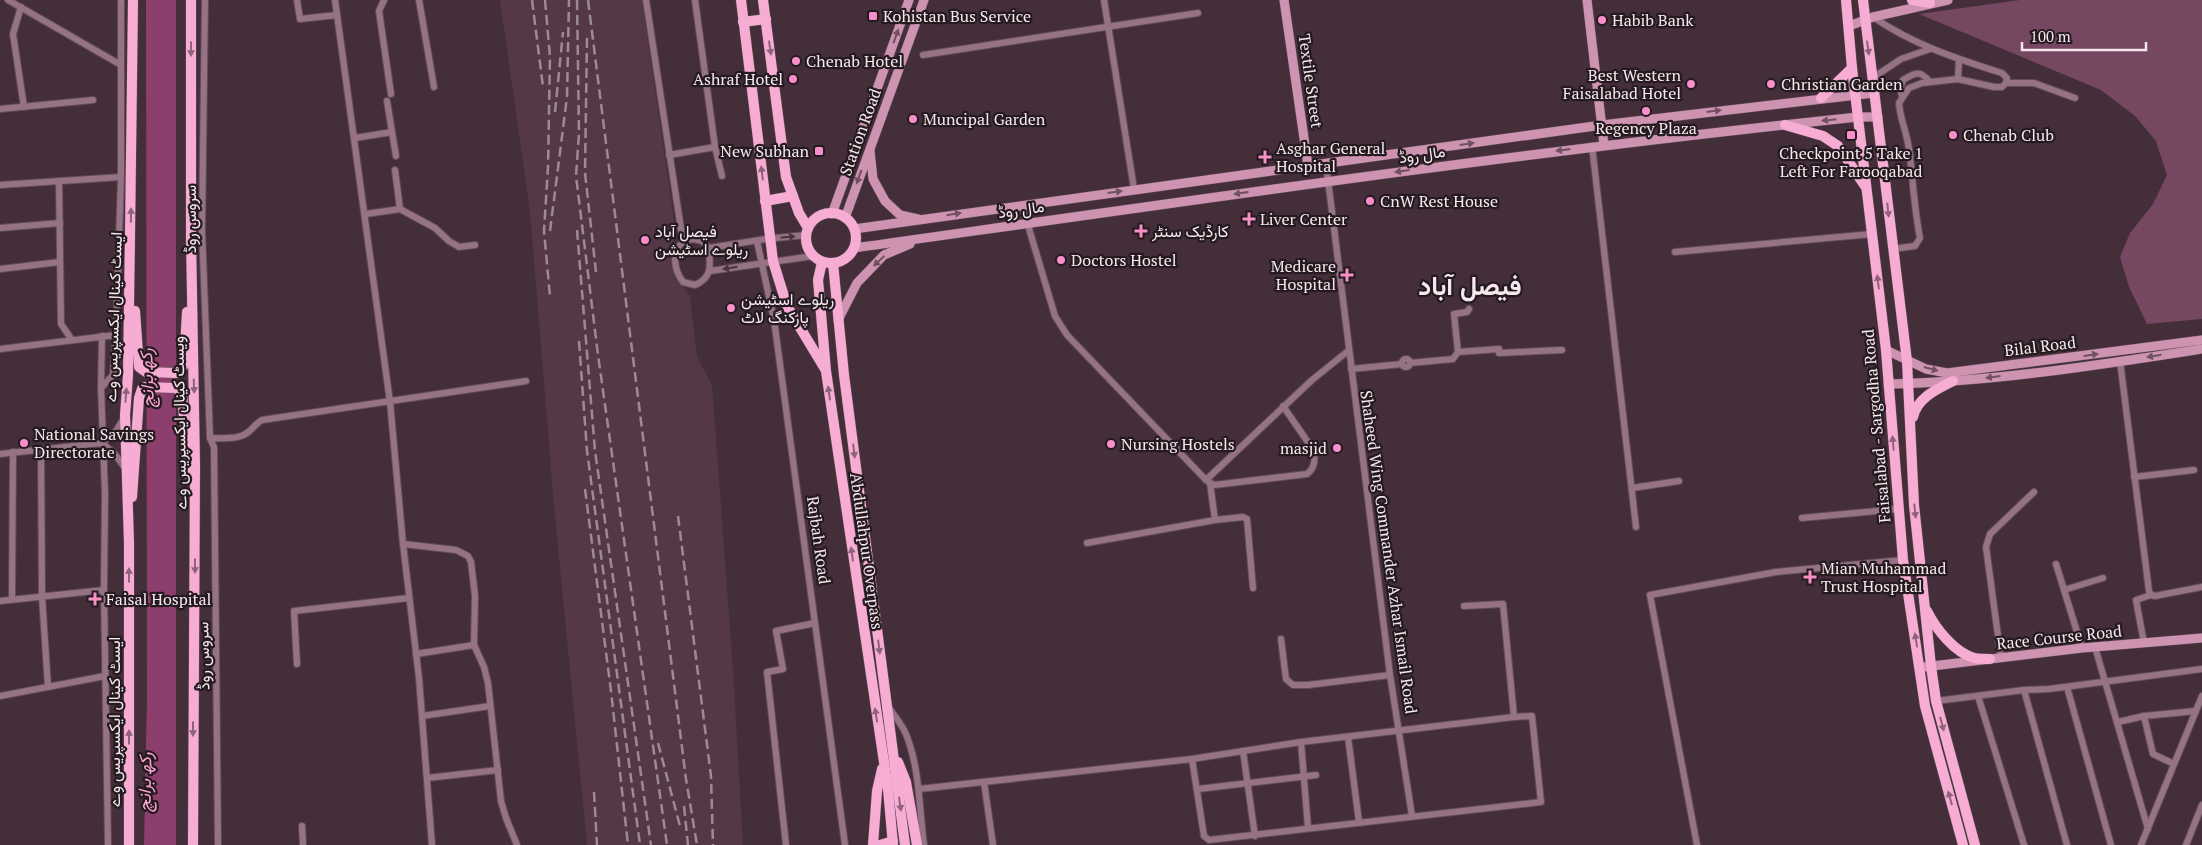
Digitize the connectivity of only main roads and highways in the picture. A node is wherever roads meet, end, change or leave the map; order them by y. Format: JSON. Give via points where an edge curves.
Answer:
{"nodes":[{"id":1,"x":133,"y":0,"type":"edge"},
{"id":2,"x":191,"y":0,"type":"edge"},
{"id":3,"x":741,"y":0,"type":"edge"},
{"id":4,"x":763,"y":0,"type":"edge"},
{"id":5,"x":909,"y":0,"type":"edge"},
{"id":6,"x":924,"y":0,"type":"edge"},
{"id":7,"x":1284,"y":0,"type":"edge"},
{"id":8,"x":1587,"y":0,"type":"edge"},
{"id":9,"x":1846,"y":0,"type":"edge"},
{"id":10,"x":1863,"y":0,"type":"edge"},
{"id":11,"x":1912,"y":0,"type":"edge"},
{"id":12,"x":1948,"y":0,"type":"edge"},
{"id":13,"x":1930,"y":3,"type":"junction"},
{"id":14,"x":1869,"y":18,"type":"junction"},
{"id":15,"x":766,"y":19,"type":"junction"},
{"id":16,"x":743,"y":22,"type":"junction"},
{"id":17,"x":1849,"y":26,"type":"junction"},
{"id":18,"x":1852,"y":68,"type":"junction"},
{"id":19,"x":1874,"y":93,"type":"junction"},
{"id":20,"x":1856,"y":96,"type":"junction"},
{"id":21,"x":1821,"y":98,"type":"junction"},
{"id":22,"x":1858,"y":117,"type":"junction"},
{"id":23,"x":1878,"y":117,"type":"junction"},
{"id":24,"x":1602,"y":125,"type":"junction"},
{"id":25,"x":1785,"y":125,"type":"junction"},
{"id":26,"x":1604,"y":145,"type":"junction"},
{"id":27,"x":870,"y":146,"type":"junction"},
{"id":28,"x":1308,"y":166,"type":"junction"},
{"id":29,"x":1866,"y":187,"type":"junction"},
{"id":30,"x":793,"y":196,"type":"junction"},
{"id":31,"x":765,"y":200,"type":"junction"},
{"id":32,"x":832,"y":214,"type":"junction"},
{"id":33,"x":845,"y":218,"type":"junction"},
{"id":34,"x":926,"y":220,"type":"junction"},
{"id":35,"x":854,"y":229,"type":"junction"},
{"id":36,"x":807,"y":231,"type":"junction"},
{"id":37,"x":130,"y":235,"type":"junction"},
{"id":38,"x":191,"y":238,"type":"junction"},
{"id":39,"x":922,"y":238,"type":"junction"},
{"id":40,"x":854,"y":248,"type":"junction"},
{"id":41,"x":822,"y":262,"type":"junction"},
{"id":42,"x":833,"y":263,"type":"junction"},
{"id":43,"x":838,"y":321,"type":"junction"},
{"id":44,"x":2202,"y":340,"type":"edge"},
{"id":45,"x":2202,"y":349,"type":"edge"},
{"id":46,"x":1886,"y":350,"type":"junction"},
{"id":47,"x":1907,"y":361,"type":"junction"},
{"id":48,"x":826,"y":371,"type":"junction"},
{"id":49,"x":1953,"y":381,"type":"junction"},
{"id":50,"x":1888,"y":384,"type":"junction"},
{"id":51,"x":1909,"y":384,"type":"junction"},
{"id":52,"x":1910,"y":430,"type":"junction"},
{"id":53,"x":129,"y":543,"type":"junction"},
{"id":54,"x":195,"y":548,"type":"junction"},
{"id":55,"x":1925,"y":606,"type":"junction"},
{"id":56,"x":2202,"y":638,"type":"edge"},
{"id":57,"x":1996,"y":659,"type":"junction"},
{"id":58,"x":1926,"y":667,"type":"junction"},
{"id":59,"x":892,"y":744,"type":"junction"},
{"id":60,"x":884,"y":763,"type":"junction"},
{"id":61,"x":893,"y":843,"type":"edge"},
{"id":62,"x":128,"y":845,"type":"edge"},
{"id":63,"x":194,"y":845,"type":"edge"},
{"id":64,"x":873,"y":845,"type":"edge"},
{"id":65,"x":880,"y":845,"type":"edge"},
{"id":66,"x":905,"y":845,"type":"edge"},
{"id":67,"x":916,"y":845,"type":"edge"},
{"id":68,"x":1963,"y":845,"type":"edge"},
{"id":69,"x":1975,"y":845,"type":"edge"}],
"edges":[{"from":37,"to":1,"type":"main road","name":"ایسٹ کینال ایکسپریس وے","one_way":true},
{"from":2,"to":38,"type":"main road","name":"ویسٹ کینال ایکسپریس وے","one_way":true},
{"from":3,"to":16,"type":"main road"},
{"from":4,"to":15,"type":"main road"},
{"from":32,"to":5,"type":"main road","name":"Station Road","one_way":true},
{"from":6,"to":27,"type":"main road","name":"Station Road"},
{"from":7,"to":28,"type":"main road","name":"Textile Street"},
{"from":8,"to":24,"type":"main road"},
{"from":9,"to":17,"type":"main road","name":"Faisalabad - Sargodha Road"},
{"from":10,"to":14,"type":"main road","name":"Faisalabad - Sargodha Road"},
{"from":11,"to":13,"type":"main road"},
{"from":12,"to":13,"type":"main road"},
{"from":13,"to":14,"type":"main road"},
{"from":14,"to":17,"type":"main road"},
{"from":14,"to":19,"type":"main road","name":"Faisalabad - Sargodha Road","one_way":true},
{"from":15,"to":16,"type":"main road"},
{"from":15,"to":30,"type":"main road","one_way":true,"via":[[786,177]]},
{"from":31,"to":16,"type":"main road","one_way":true},
{"from":17,"to":18,"type":"main road","name":"Faisalabad - Sargodha Road"},
{"from":18,"to":20,"type":"main road","name":"Faisalabad - Sargodha Road"},
{"from":18,"to":21,"type":"main road"},
{"from":19,"to":20,"type":"main road","name":"مال روڈ"},
{"from":19,"to":23,"type":"main road","name":"Faisalabad - Sargodha Road"},
{"from":20,"to":21,"type":"main road","name":"مال روڈ"},
{"from":20,"to":22,"type":"main road","name":"Faisalabad - Sargodha Road"},
{"from":24,"to":21,"type":"main road","name":"مال روڈ","one_way":true},
{"from":22,"to":23,"type":"main road","name":"مال روڈ"},
{"from":22,"to":25,"type":"main road","name":"مال روڈ","one_way":true},
{"from":22,"to":29,"type":"main road","name":"Faisalabad - Sargodha Road"},
{"from":23,"to":47,"type":"main road","name":"Faisalabad - Sargodha Road","one_way":true},
{"from":24,"to":26,"type":"main road"},
{"from":28,"to":24,"type":"main road","name":"مال روڈ","one_way":true},
{"from":25,"to":26,"type":"main road","name":"مال روڈ"},
{"from":25,"to":29,"type":"main road","via":[[1823,136],[1838,146]]},
{"from":26,"to":39,"type":"main road","name":"مال روڈ","one_way":true},
{"from":27,"to":33,"type":"main road","name":"Station Road","one_way":true},
{"from":27,"to":34,"type":"main road","via":[[873,179],[885,201],[900,215]]},
{"from":34,"to":28,"type":"main road","name":"مال روڈ","one_way":true},
{"from":46,"to":29,"type":"main road","name":"Faisalabad - Sargodha Road","one_way":true},
{"from":30,"to":31,"type":"main road"},
{"from":30,"to":36,"type":"main road"},
{"from":31,"to":48,"type":"main road","via":[[773,261],[787,306]]},
{"from":32,"to":33,"type":"main road"},
{"from":32,"to":36,"type":"main road","via":[[818,217]]},
{"from":33,"to":35,"type":"main road"},
{"from":34,"to":35,"type":"main road","name":"مال روڈ"},
{"from":35,"to":40,"type":"main road"},
{"from":36,"to":41,"type":"main road","via":[[806,243],[813,256]]},
{"from":37,"to":38,"type":"main road","via":[[138,362],[146,372],[176,373],[184,365]]},
{"from":53,"to":37,"type":"main road","name":"ایسٹ کینال ایکسپریس وے","one_way":true,"via":[[125,416]]},
{"from":38,"to":54,"type":"main road","name":"ویسٹ کینال ایکسپریس وے","one_way":true},
{"from":39,"to":40,"type":"main road","name":"مال روڈ"},
{"from":39,"to":43,"type":"main road","one_way":true,"via":[[884,255],[855,285]]},
{"from":40,"to":42,"type":"main road","via":[[846,258]]},
{"from":41,"to":42,"type":"main road"},
{"from":41,"to":48,"type":"main road","name":"Abdullahpur Overpass","via":[[818,280]]},
{"from":42,"to":43,"type":"main road","name":"Abdullahpur Overpass"},
{"from":43,"to":59,"type":"main road","name":"Abdullahpur Overpass","one_way":true},
{"from":47,"to":44,"type":"main road","name":"Bilal Road","one_way":true,"via":[[1947,373]]},
{"from":45,"to":49,"type":"main road","name":"Bilal Road","one_way":true},
{"from":46,"to":47,"type":"main road","name":"Bilal Road"},
{"from":46,"to":50,"type":"main road","name":"Faisalabad - Sargodha Road"},
{"from":47,"to":51,"type":"main road","name":"Faisalabad - Sargodha Road"},
{"from":60,"to":48,"type":"main road","name":"Abdullahpur Overpass","one_way":true},
{"from":49,"to":51,"type":"main road","name":"Bilal Road"},
{"from":49,"to":52,"type":"main road","via":[[1935,390],[1915,408]]},
{"from":50,"to":51,"type":"main road","name":"Bilal Road"},
{"from":58,"to":50,"type":"main road","name":"Faisalabad - Sargodha Road","one_way":true,"via":[[1903,560]]},
{"from":51,"to":52,"type":"main road","name":"Faisalabad - Sargodha Road"},
{"from":52,"to":55,"type":"main road","name":"Faisalabad - Sargodha Road","one_way":true},
{"from":53,"to":54,"type":"main road","via":[[139,398],[145,387],[176,388],[184,402]]},
{"from":62,"to":53,"type":"main road","name":"ایسٹ کینال ایکسپریس وے","one_way":true},
{"from":54,"to":63,"type":"main road","name":"ویسٹ کینال ایکسپریس وے","one_way":true},
{"from":55,"to":57,"type":"main road","via":[[1936,629],[1954,646],[1974,658]]},
{"from":55,"to":58,"type":"main road","name":"Faisalabad - Sargodha Road"},
{"from":56,"to":57,"type":"main road","name":"Race Course Road"},
{"from":57,"to":58,"type":"main road","name":"Race Course Road"},
{"from":68,"to":58,"type":"main road","name":"Faisalabad - Sargodha Road","one_way":true,"via":[[1925,706]]},
{"from":58,"to":69,"type":"main road","name":"Faisalabad - Sargodha Road","one_way":true},
{"from":59,"to":66,"type":"main road","name":"Abdullahpur Overpass","one_way":true},
{"from":59,"to":67,"type":"main road","via":[[906,782]]},
{"from":60,"to":61,"type":"main road","name":"Abdullahpur Overpass"},
{"from":60,"to":64,"type":"main road","via":[[877,791]]},
{"from":61,"to":65,"type":"main road"}]}
